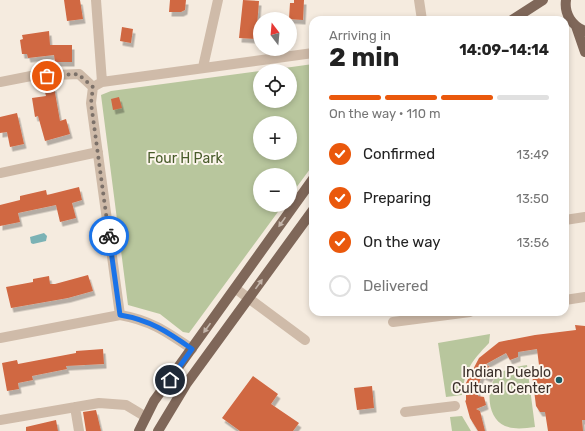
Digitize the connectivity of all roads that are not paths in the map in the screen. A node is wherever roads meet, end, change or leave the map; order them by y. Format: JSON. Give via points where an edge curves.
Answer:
{"nodes":[{"id":1,"x":96,"y":0,"type":"edge"},
{"id":2,"x":218,"y":0,"type":"edge"},
{"id":3,"x":419,"y":0,"type":"edge"},
{"id":4,"x":543,"y":0,"type":"edge"},
{"id":5,"x":566,"y":0,"type":"edge"},
{"id":6,"x":421,"y":16,"type":"edge"},
{"id":7,"x":518,"y":16,"type":"edge"},
{"id":8,"x":577,"y":25,"type":"edge"},
{"id":9,"x":585,"y":52,"type":"edge"},
{"id":10,"x":309,"y":54,"type":"edge"},
{"id":11,"x":203,"y":67,"type":"junction"},
{"id":12,"x":0,"y":82,"type":"edge"},
{"id":13,"x":102,"y":82,"type":"junction"},
{"id":14,"x":93,"y":87,"type":"junction"},
{"id":15,"x":98,"y":152,"type":"junction"},
{"id":16,"x":0,"y":173,"type":"edge"},
{"id":17,"x":309,"y":185,"type":"edge"},
{"id":18,"x":309,"y":216,"type":"edge"},
{"id":19,"x":585,"y":217,"type":"edge"},
{"id":20,"x":569,"y":219,"type":"edge"},
{"id":21,"x":236,"y":289,"type":"junction"},
{"id":22,"x":585,"y":297,"type":"edge"},
{"id":23,"x":249,"y":298,"type":"junction"},
{"id":24,"x":569,"y":299,"type":"edge"},
{"id":25,"x":120,"y":315,"type":"junction"},
{"id":26,"x":439,"y":316,"type":"edge"},
{"id":27,"x":393,"y":322,"type":"dead end"},
{"id":28,"x":0,"y":338,"type":"edge"},
{"id":29,"x":305,"y":340,"type":"dead end"},
{"id":30,"x":192,"y":349,"type":"junction"},
{"id":31,"x":455,"y":406,"type":"dead end"},
{"id":32,"x":76,"y":407,"type":"junction"},
{"id":33,"x":405,"y":412,"type":"dead end"},
{"id":34,"x":146,"y":417,"type":"junction"},
{"id":35,"x":0,"y":420,"type":"edge"},
{"id":36,"x":79,"y":431,"type":"edge"},
{"id":37,"x":139,"y":431,"type":"edge"},
{"id":38,"x":158,"y":431,"type":"edge"}],
"edges":[{"from":1,"to":13,"type":"street"},
{"from":2,"to":11,"type":"street"},
{"from":3,"to":6,"type":"street"},
{"from":4,"to":7,"type":"main road"},
{"from":5,"to":8,"type":"main road","via":[[565,5]]},
{"from":8,"to":9,"type":"main road"},
{"from":10,"to":11,"type":"street"},
{"from":11,"to":13,"type":"street"},
{"from":12,"to":14,"type":"street","via":[[31,76],[78,74]]},
{"from":13,"to":14,"type":"street"},
{"from":14,"to":15,"type":"street","via":[[91,103]]},
{"from":15,"to":16,"type":"street"},
{"from":15,"to":25,"type":"street"},
{"from":17,"to":21,"type":"main road","one_way":true},
{"from":23,"to":18,"type":"main road","one_way":true},
{"from":19,"to":20,"type":"street"},
{"from":21,"to":23,"type":"street"},
{"from":21,"to":30,"type":"main road","one_way":true},
{"from":22,"to":24,"type":"street"},
{"from":23,"to":29,"type":"street"},
{"from":23,"to":38,"type":"main road","via":[[187,383]]},
{"from":25,"to":28,"type":"street"},
{"from":25,"to":30,"type":"street","via":[[138,318],[162,328]]},
{"from":26,"to":27,"type":"street"},
{"from":30,"to":34,"type":"main road","via":[[154,401]]},
{"from":31,"to":33,"type":"street"},
{"from":32,"to":34,"type":"street","via":[[99,402],[126,405]]},
{"from":32,"to":35,"type":"street"},
{"from":32,"to":36,"type":"street"},
{"from":34,"to":37,"type":"main road"}]}
